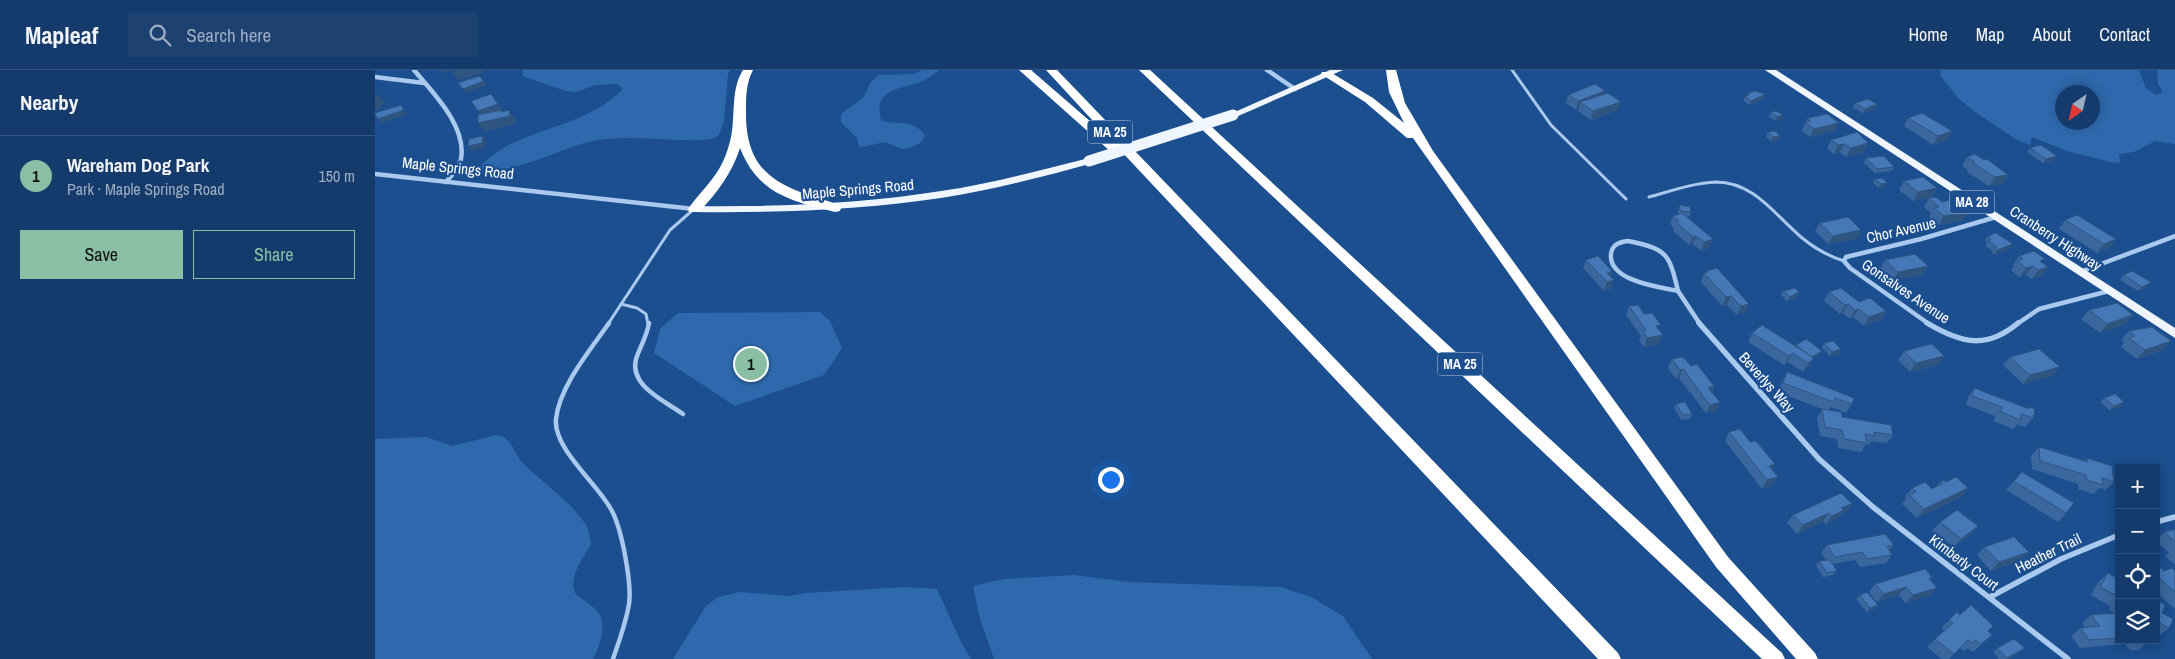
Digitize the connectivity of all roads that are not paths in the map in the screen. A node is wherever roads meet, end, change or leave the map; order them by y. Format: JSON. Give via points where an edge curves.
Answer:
{"nodes":[{"id":1,"x":414,"y":70,"type":"edge"},
{"id":2,"x":747,"y":70,"type":"edge"},
{"id":3,"x":1024,"y":70,"type":"edge"},
{"id":4,"x":1051,"y":70,"type":"edge"},
{"id":5,"x":1144,"y":70,"type":"edge"},
{"id":6,"x":1267,"y":70,"type":"edge"},
{"id":7,"x":1338,"y":70,"type":"edge"},
{"id":8,"x":1391,"y":70,"type":"edge"},
{"id":9,"x":1512,"y":70,"type":"edge"},
{"id":10,"x":1770,"y":70,"type":"edge"},
{"id":11,"x":1329,"y":72,"type":"edge"},
{"id":12,"x":375,"y":77,"type":"edge"},
{"id":13,"x":424,"y":83,"type":"junction"},
{"id":14,"x":1295,"y":89,"type":"junction"},
{"id":15,"x":740,"y":121,"type":"junction"},
{"id":16,"x":1428,"y":152,"type":"junction"},
{"id":17,"x":375,"y":174,"type":"edge"},
{"id":18,"x":446,"y":182,"type":"junction"},
{"id":19,"x":1170,"y":194,"type":"junction"},
{"id":20,"x":1649,"y":198,"type":"dead end"},
{"id":21,"x":1626,"y":199,"type":"dead end"},
{"id":22,"x":835,"y":208,"type":"junction"},
{"id":23,"x":694,"y":209,"type":"junction"},
{"id":24,"x":1996,"y":217,"type":"junction"},
{"id":25,"x":2175,"y":236,"type":"edge"},
{"id":26,"x":1844,"y":262,"type":"junction"},
{"id":27,"x":2080,"y":272,"type":"junction"},
{"id":28,"x":1678,"y":291,"type":"junction"},
{"id":29,"x":2109,"y":291,"type":"junction"},
{"id":30,"x":621,"y":304,"type":"junction"},
{"id":31,"x":2175,"y":334,"type":"edge"},
{"id":32,"x":683,"y":414,"type":"dead end"},
{"id":33,"x":1845,"y":484,"type":"joint"},
{"id":34,"x":2175,"y":517,"type":"edge"},
{"id":35,"x":2160,"y":521,"type":"edge"},
{"id":36,"x":2115,"y":537,"type":"edge"},
{"id":37,"x":1990,"y":597,"type":"junction"},
{"id":38,"x":613,"y":659,"type":"edge"},
{"id":39,"x":1611,"y":659,"type":"edge"},
{"id":40,"x":1775,"y":659,"type":"edge"},
{"id":41,"x":1808,"y":659,"type":"edge"},
{"id":42,"x":2068,"y":659,"type":"edge"}],
"edges":[{"from":1,"to":13,"type":"street"},
{"from":2,"to":15,"type":"highway","via":[[741,90]]},
{"from":3,"to":19,"type":"highway"},
{"from":4,"to":19,"type":"highway","number":"MA 25"},
{"from":5,"to":40,"type":"highway","number":"MA 25"},
{"from":6,"to":14,"type":"street"},
{"from":7,"to":11,"type":"main road","name":"Maple Springs Road"},
{"from":8,"to":16,"type":"highway","via":[[1398,100]]},
{"from":9,"to":21,"type":"lane","via":[[1551,125]]},
{"from":10,"to":24,"type":"main road","name":"Cranberry Highway","number":"MA 28"},
{"from":11,"to":14,"type":"main road","name":"Maple Springs Road"},
{"from":11,"to":16,"type":"highway","via":[[1385,112]]},
{"from":12,"to":13,"type":"street"},
{"from":13,"to":18,"type":"street","via":[[449,117],[458,136],[459,164]]},
{"from":14,"to":22,"type":"main road","name":"Maple Springs Road","bridge":true,"via":[[1233,115],[1027,179],[953,194]]},
{"from":15,"to":22,"type":"highway","via":[[746,152],[763,179],[785,191]]},
{"from":15,"to":23,"type":"highway","via":[[722,178]]},
{"from":16,"to":41,"type":"highway","via":[[1722,562]]},
{"from":17,"to":18,"type":"street","name":"Maple Springs Road"},
{"from":18,"to":23,"type":"street","name":"Maple Springs Road"},
{"from":19,"to":39,"type":"highway","number":"MA 25"},
{"from":20,"to":26,"type":"lane","via":[[1701,184],[1728,183],[1767,203],[1802,237]]},
{"from":22,"to":23,"type":"main road","name":"Maple Springs Road"},
{"from":23,"to":30,"type":"lane","via":[[670,230]]},
{"from":24,"to":26,"type":"street","name":"Chor Avenue","via":[[1854,254],[1846,257]]},
{"from":24,"to":27,"type":"main road","name":"Cranberry Highway","number":"MA 28"},
{"from":25,"to":27,"type":"street"},
{"from":26,"to":29,"type":"street","name":"Gonsalves Avenue","via":[[1941,331],[1975,343],[1994,339],[2039,309]]},
{"from":27,"to":29,"type":"main road","name":"Cranberry Highway","number":"MA 28"},
{"from":28,"to":28,"type":"street","name":"Beverlys Way","via":[[1672,265],[1662,251],[1628,241],[1613,247],[1612,264],[1620,274],[1644,284]]},
{"from":28,"to":33,"type":"street","name":"Beverlys Way","via":[[1696,319],[1736,367]]},
{"from":29,"to":31,"type":"main road","name":"Cranberry Highway","number":"MA 28"},
{"from":30,"to":32,"type":"lane","via":[[645,312],[649,322],[636,364],[635,373],[639,381]]},
{"from":30,"to":38,"type":"lane","via":[[561,398],[556,425],[563,444],[612,511],[620,532],[629,603]]},
{"from":33,"to":37,"type":"street","name":"Kimberly Court"},
{"from":34,"to":35,"type":"street"},
{"from":36,"to":37,"type":"street","name":"Heather Trail","via":[[2061,559]]},
{"from":37,"to":42,"type":"street","name":"Kimberly Court"}]}
